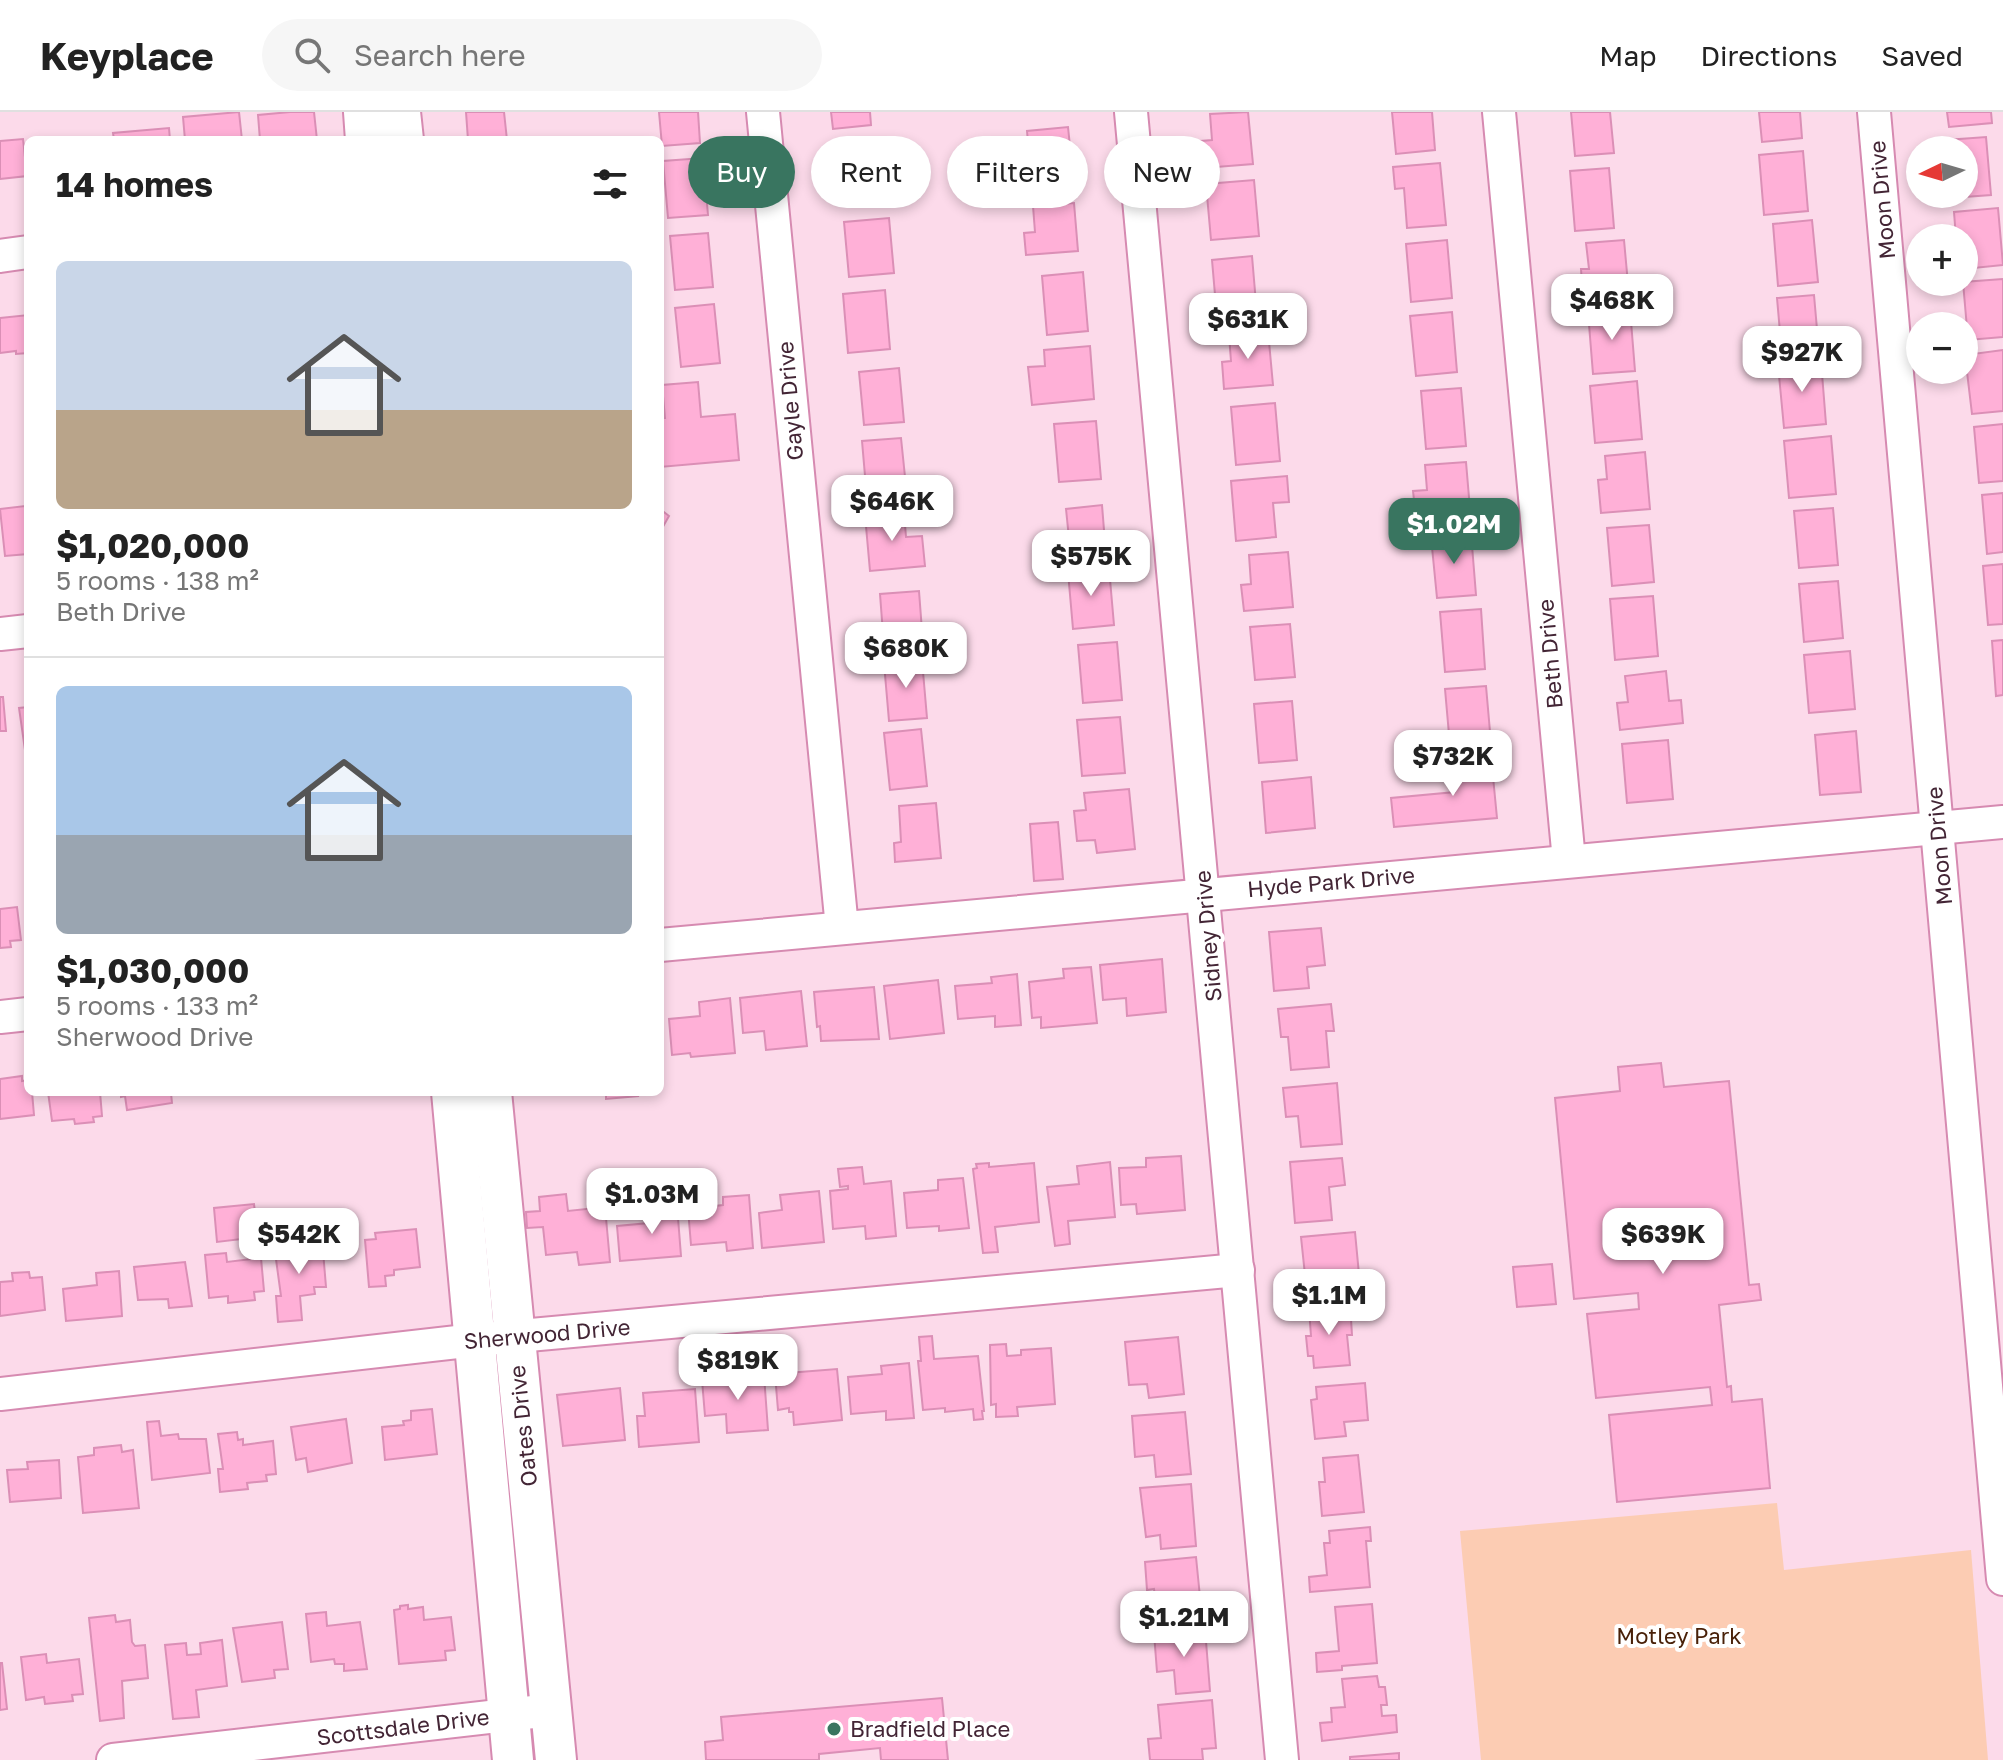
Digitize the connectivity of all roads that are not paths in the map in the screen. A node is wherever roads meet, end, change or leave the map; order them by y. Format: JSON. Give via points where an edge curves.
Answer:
{"nodes":[{"id":1,"x":364,"y":112,"type":"edge"},
{"id":2,"x":400,"y":112,"type":"edge"},
{"id":3,"x":763,"y":112,"type":"edge"},
{"id":4,"x":1131,"y":112,"type":"edge"},
{"id":5,"x":1499,"y":112,"type":"edge"},
{"id":6,"x":1874,"y":112,"type":"edge"},
{"id":7,"x":366,"y":136,"type":"edge"},
{"id":8,"x":403,"y":136,"type":"edge"},
{"id":9,"x":24,"y":253,"type":"edge"},
{"id":10,"x":0,"y":256,"type":"edge"},
{"id":11,"x":24,"y":631,"type":"edge"},
{"id":12,"x":0,"y":634,"type":"edge"},
{"id":13,"x":2003,"y":822,"type":"edge"},
{"id":14,"x":1937,"y":828,"type":"junction"},
{"id":15,"x":1569,"y":861,"type":"junction"},
{"id":16,"x":1204,"y":894,"type":"junction"},
{"id":17,"x":842,"y":928,"type":"junction"},
{"id":18,"x":664,"y":945,"type":"edge"},
{"id":19,"x":24,"y":1014,"type":"edge"},
{"id":20,"x":0,"y":1017,"type":"edge"},
{"id":21,"x":453,"y":1096,"type":"edge"},
{"id":22,"x":491,"y":1096,"type":"edge"},
{"id":23,"x":1238,"y":1270,"type":"junction"},
{"id":24,"x":494,"y":1339,"type":"junction"},
{"id":25,"x":0,"y":1394,"type":"edge"},
{"id":26,"x":2003,"y":1579,"type":"edge"},
{"id":27,"x":551,"y":1710,"type":"junction"},
{"id":28,"x":509,"y":1715,"type":"junction"},
{"id":29,"x":113,"y":1760,"type":"edge"},
{"id":30,"x":513,"y":1760,"type":"edge"},
{"id":31,"x":556,"y":1760,"type":"edge"},
{"id":32,"x":1282,"y":1760,"type":"edge"}],
"edges":[{"from":1,"to":7,"type":"main road"},
{"from":2,"to":8,"type":"main road"},
{"from":3,"to":17,"type":"street","name":"Gayle Drive"},
{"from":4,"to":16,"type":"street","name":"Sidney Drive"},
{"from":5,"to":15,"type":"street","name":"Beth Drive"},
{"from":6,"to":14,"type":"street","name":"Moon Drive"},
{"from":9,"to":10,"type":"street"},
{"from":11,"to":12,"type":"street"},
{"from":13,"to":14,"type":"street","name":"Hyde Park Drive"},
{"from":14,"to":15,"type":"street","name":"Hyde Park Drive"},
{"from":14,"to":26,"type":"street","name":"Moon Drive"},
{"from":15,"to":16,"type":"street","name":"Hyde Park Drive"},
{"from":16,"to":17,"type":"street","name":"Hyde Park Drive"},
{"from":16,"to":23,"type":"street","name":"Sidney Drive"},
{"from":17,"to":18,"type":"street","name":"Hyde Park Drive"},
{"from":19,"to":20,"type":"street"},
{"from":21,"to":24,"type":"main road","name":"Oates Drive"},
{"from":22,"to":24,"type":"main road","name":"Oates Drive"},
{"from":23,"to":24,"type":"street","name":"Sherwood Drive"},
{"from":23,"to":32,"type":"street","name":"Sidney Drive"},
{"from":24,"to":25,"type":"street","name":"Sherwood Drive"},
{"from":24,"to":27,"type":"main road","name":"Oates Drive"},
{"from":24,"to":28,"type":"main road","name":"Oates Drive"},
{"from":27,"to":28,"type":"street","name":"Scottsdale Drive"},
{"from":27,"to":31,"type":"main road","name":"Oates Drive"},
{"from":28,"to":29,"type":"street","name":"Scottsdale Drive"},
{"from":28,"to":30,"type":"main road","name":"Oates Drive"}]}
